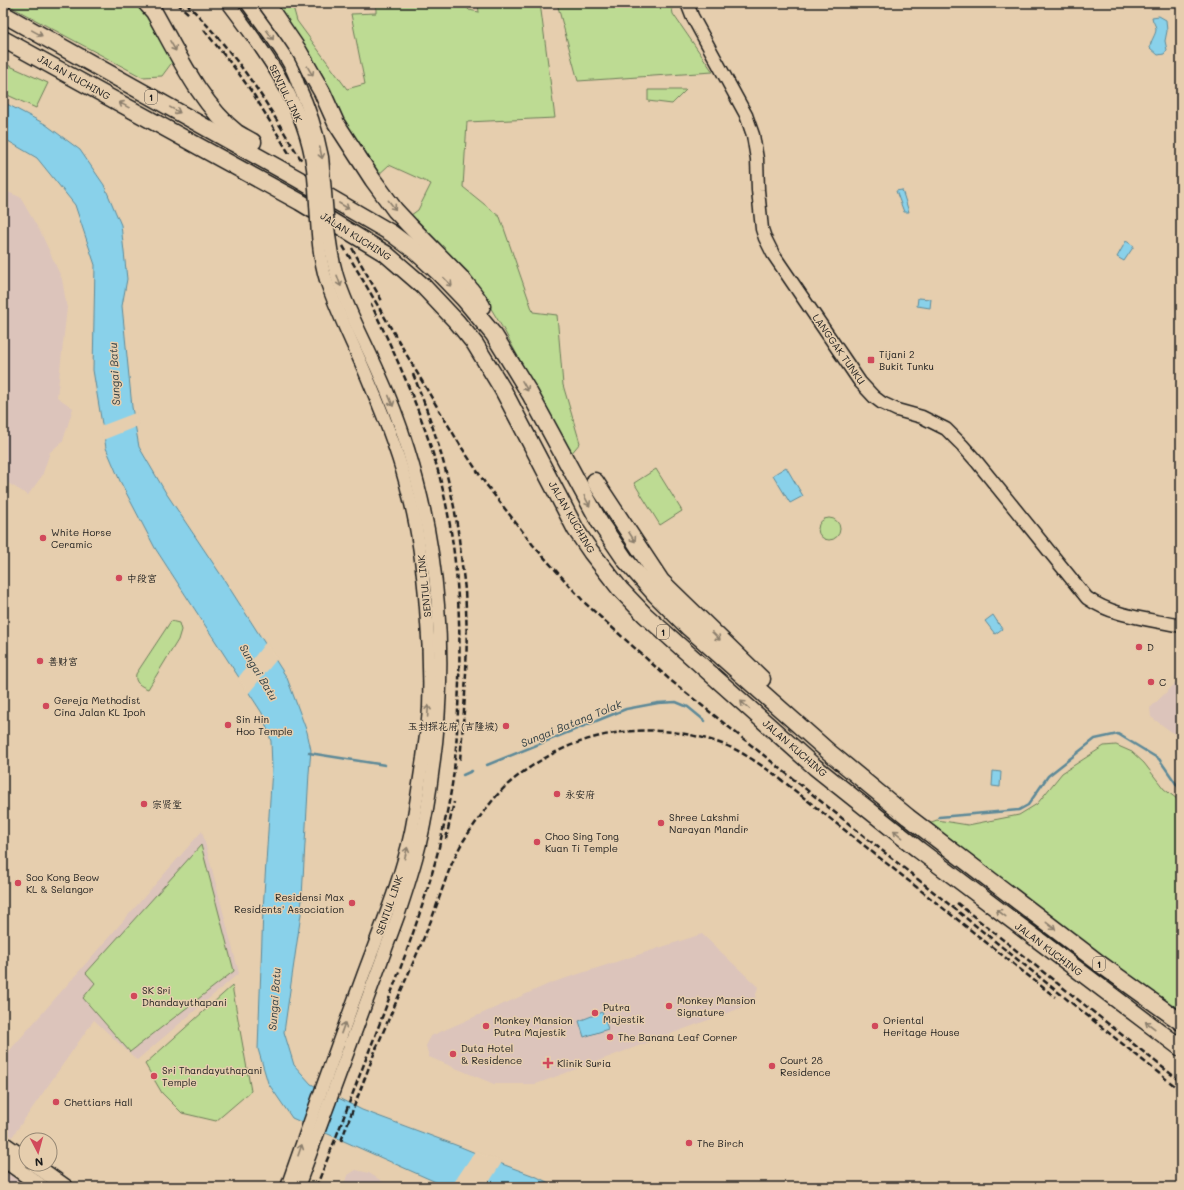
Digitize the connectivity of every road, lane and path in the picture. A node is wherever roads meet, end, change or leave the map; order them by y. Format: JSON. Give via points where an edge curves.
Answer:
{"nodes":[{"id":1,"x":146,"y":3,"type":"edge"},
{"id":2,"x":228,"y":3,"type":"edge"},
{"id":3,"x":247,"y":3,"type":"edge"},
{"id":4,"x":266,"y":3,"type":"edge"},
{"id":5,"x":687,"y":3,"type":"edge"},
{"id":6,"x":3,"y":14,"type":"edge"},
{"id":7,"x":3,"y":39,"type":"edge"},
{"id":8,"x":3,"y":51,"type":"edge"},
{"id":9,"x":67,"y":74,"type":"junction"},
{"id":10,"x":298,"y":179,"type":"junction"},
{"id":11,"x":486,"y":324,"type":"junction"},
{"id":12,"x":595,"y":481,"type":"dead end"},
{"id":13,"x":1181,"y":626,"type":"edge"},
{"id":14,"x":829,"y":752,"type":"junction"},
{"id":15,"x":1181,"y":1022,"type":"edge"},
{"id":16,"x":1181,"y":1048,"type":"edge"},
{"id":17,"x":3,"y":1143,"type":"edge"},
{"id":18,"x":18,"y":1153,"type":"edge"},
{"id":19,"x":3,"y":1159,"type":"edge"},
{"id":20,"x":45,"y":1172,"type":"edge"},
{"id":21,"x":42,"y":1187,"type":"edge"},
{"id":22,"x":66,"y":1187,"type":"edge"},
{"id":23,"x":287,"y":1187,"type":"edge"},
{"id":24,"x":298,"y":1187,"type":"edge"}],
"edges":[{"from":1,"to":10,"type":"highway","one_way":true,"via":[[154,12],[196,86],[221,117],[238,133],[283,160]]},
{"from":23,"to":2,"type":"main road","name":"SENTUL LINK","one_way":true,"bridge":true,"via":[[405,855],[426,736],[430,657],[424,578],[416,524],[398,453],[333,301],[324,272],[308,142],[297,110],[283,83],[265,52]]},
{"from":3,"to":24,"type":"main road","name":"SENTUL LINK","one_way":true,"bridge":true,"via":[[287,60],[313,121],[322,158],[334,266],[348,305],[394,410],[420,490],[431,551],[440,637],[441,682],[437,736],[421,840],[398,916]]},
{"from":4,"to":11,"type":"highway","one_way":true,"via":[[298,50],[336,123],[373,180],[395,210],[463,280],[484,310]]},
{"from":5,"to":13,"type":"main road","name":"LANGGAK TUNKU","via":[[754,135],[762,229],[765,238],[773,254],[860,382],[882,403],[922,417],[946,429],[977,462],[1087,598],[1096,604],[1125,614]]},
{"from":6,"to":10,"type":"highway","name":"JALAN KUCHING","number":"1","one_way":true},
{"from":7,"to":9,"type":"highway","name":"JALAN KUCHING","number":"1"},
{"from":8,"to":9,"type":"highway"},
{"from":16,"to":9,"type":"highway","name":"JALAN KUCHING","number":"1","one_way":true,"via":[[919,850],[815,767],[644,615],[620,589],[576,530],[503,390],[475,344],[438,301],[394,260],[300,202]]},
{"from":10,"to":11,"type":"highway","name":"JALAN KUCHING","number":"1","one_way":true,"via":[[391,233],[415,251],[464,298]]},
{"from":11,"to":14,"type":"highway","name":"JALAN KUCHING","number":"1","one_way":true,"via":[[526,388],[600,523],[626,561],[689,628]]},
{"from":12,"to":14,"type":"highway","one_way":true,"via":[[661,581],[751,668]]},
{"from":14,"to":15,"type":"highway","name":"JALAN KUCHING","number":"1","one_way":true,"via":[[908,817],[1103,966]]},
{"from":17,"to":18,"type":"main road"},
{"from":19,"to":21,"type":"main road"},
{"from":20,"to":22,"type":"main road"}]}
